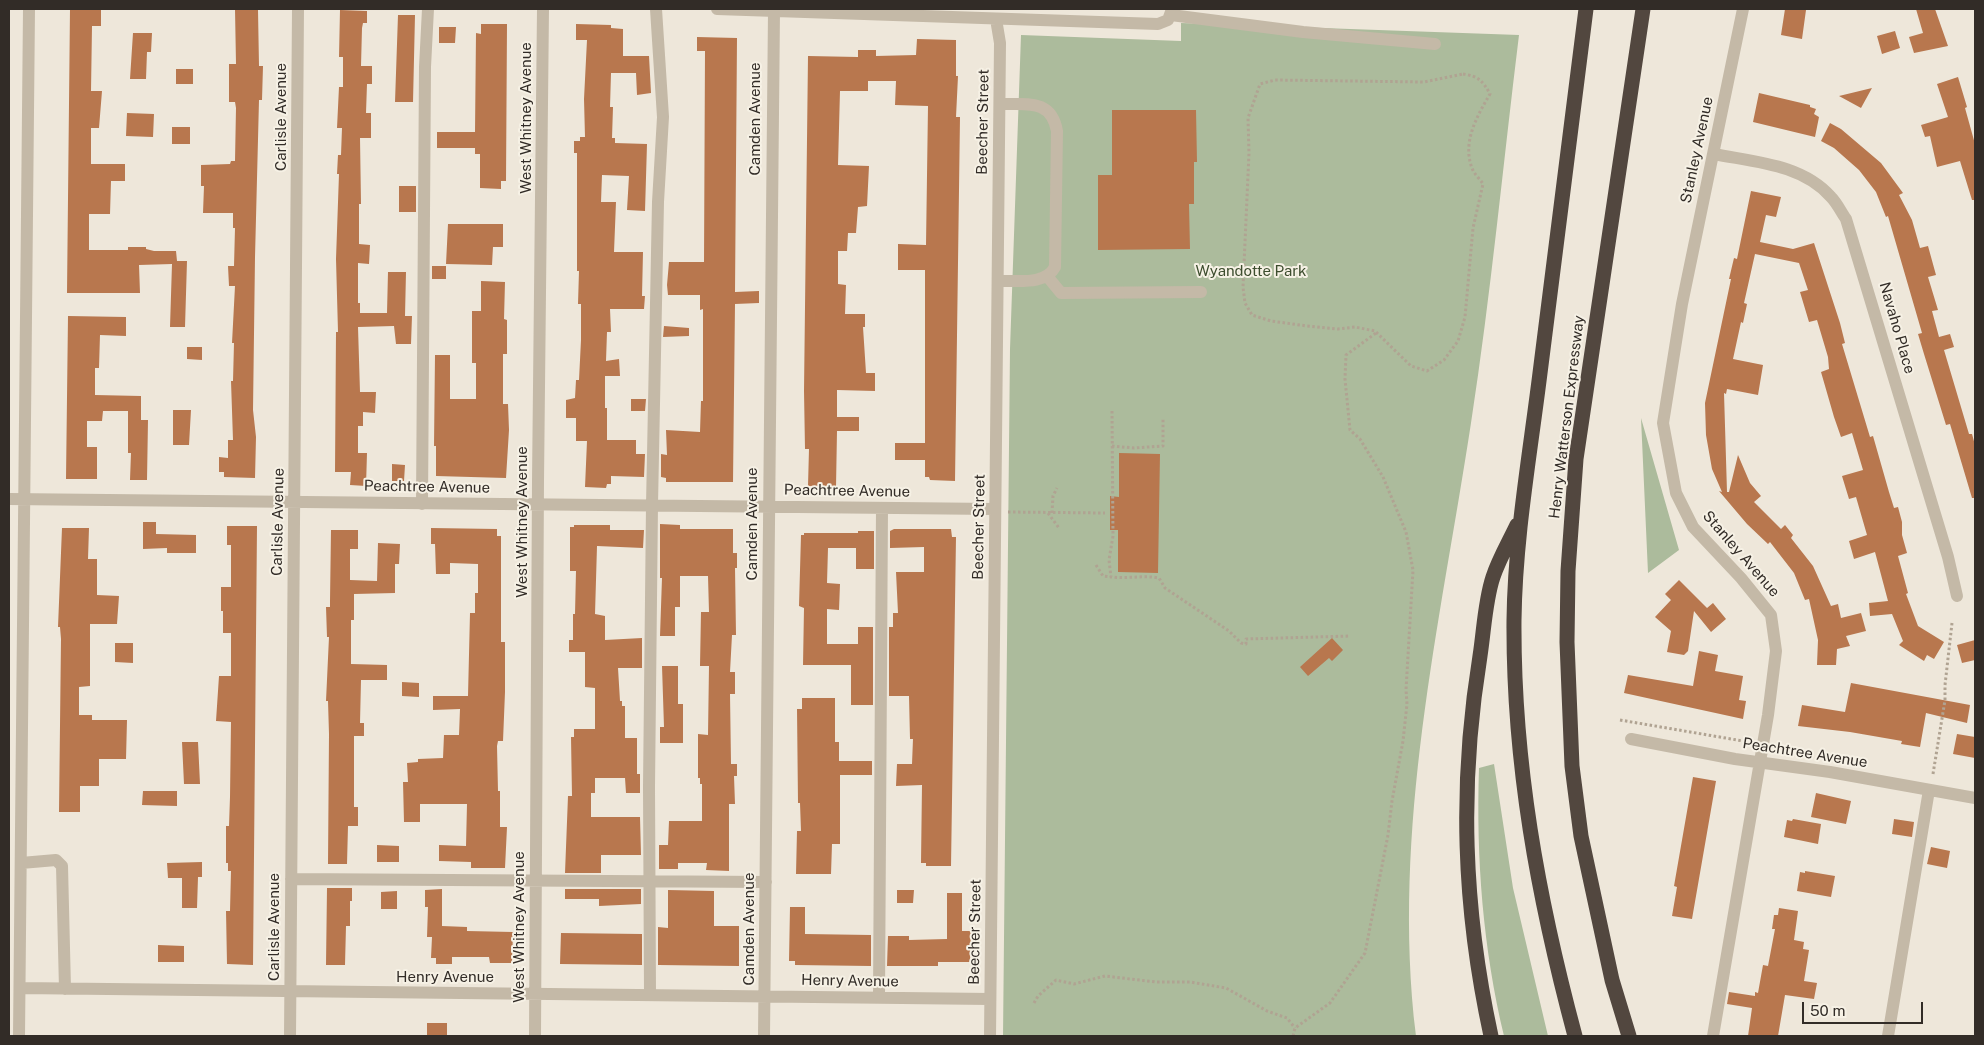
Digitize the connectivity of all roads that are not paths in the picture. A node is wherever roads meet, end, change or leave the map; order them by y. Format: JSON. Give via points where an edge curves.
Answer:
{"nodes":[{"id":1,"x":29,"y":9,"type":"edge"},
{"id":2,"x":298,"y":9,"type":"edge"},
{"id":3,"x":428,"y":9,"type":"edge"},
{"id":4,"x":543,"y":9,"type":"edge"},
{"id":5,"x":656,"y":9,"type":"edge"},
{"id":6,"x":717,"y":9,"type":"edge"},
{"id":7,"x":1586,"y":9,"type":"edge"},
{"id":8,"x":1643,"y":9,"type":"edge"},
{"id":9,"x":1743,"y":9,"type":"edge"},
{"id":10,"x":795,"y":10,"type":"edge"},
{"id":11,"x":774,"y":11,"type":"junction"},
{"id":12,"x":920,"y":13,"type":"edge"},
{"id":13,"x":1045,"y":15,"type":"edge"},
{"id":14,"x":1170,"y":15,"type":"edge"},
{"id":15,"x":996,"y":19,"type":"junction"},
{"id":16,"x":1435,"y":44,"type":"dead end"},
{"id":17,"x":1000,"y":104,"type":"junction"},
{"id":18,"x":1714,"y":154,"type":"junction"},
{"id":19,"x":1047,"y":276,"type":"junction"},
{"id":20,"x":998,"y":281,"type":"junction"},
{"id":21,"x":1201,"y":292,"type":"dead end"},
{"id":22,"x":9,"y":499,"type":"edge"},
{"id":23,"x":25,"y":499,"type":"junction"},
{"id":24,"x":294,"y":502,"type":"junction"},
{"id":25,"x":422,"y":504,"type":"junction"},
{"id":26,"x":538,"y":504,"type":"junction"},
{"id":27,"x":652,"y":505,"type":"junction"},
{"id":28,"x":769,"y":507,"type":"junction"},
{"id":29,"x":882,"y":508,"type":"junction"},
{"id":30,"x":995,"y":510,"type":"junction"},
{"id":31,"x":1522,"y":515,"type":"junction"},
{"id":32,"x":1956,"y":596,"type":"dead end"},
{"id":33,"x":1631,"y":739,"type":"dead end"},
{"id":34,"x":1760,"y":763,"type":"junction"},
{"id":35,"x":1930,"y":790,"type":"junction"},
{"id":36,"x":1975,"y":798,"type":"edge"},
{"id":37,"x":21,"y":863,"type":"junction"},
{"id":38,"x":15,"y":877,"type":"edge"},
{"id":39,"x":291,"y":879,"type":"junction"},
{"id":40,"x":649,"y":881,"type":"junction"},
{"id":41,"x":536,"y":882,"type":"junction"},
{"id":42,"x":766,"y":882,"type":"junction"},
{"id":43,"x":20,"y":988,"type":"junction"},
{"id":44,"x":66,"y":989,"type":"junction"},
{"id":45,"x":290,"y":992,"type":"junction"},
{"id":46,"x":535,"y":994,"type":"junction"},
{"id":47,"x":650,"y":994,"type":"junction"},
{"id":48,"x":765,"y":996,"type":"junction"},
{"id":49,"x":879,"y":997,"type":"junction"},
{"id":50,"x":990,"y":999,"type":"junction"},
{"id":51,"x":20,"y":1036,"type":"edge"},
{"id":52,"x":290,"y":1036,"type":"edge"},
{"id":53,"x":535,"y":1036,"type":"edge"},
{"id":54,"x":764,"y":1036,"type":"edge"},
{"id":55,"x":990,"y":1036,"type":"edge"},
{"id":56,"x":1491,"y":1036,"type":"edge"},
{"id":57,"x":1575,"y":1036,"type":"edge"},
{"id":58,"x":1629,"y":1036,"type":"edge"},
{"id":59,"x":1713,"y":1036,"type":"edge"},
{"id":60,"x":1888,"y":1036,"type":"edge"}],
"edges":[{"from":1,"to":23,"type":"street"},
{"from":2,"to":24,"type":"street","name":"Carlisle Avenue"},
{"from":3,"to":25,"type":"street"},
{"from":4,"to":26,"type":"street","name":"West Whitney Avenue"},
{"from":5,"to":27,"type":"street","via":[[663,117],[658,202]]},
{"from":6,"to":11,"type":"street"},
{"from":7,"to":31,"type":"highway"},
{"from":8,"to":58,"type":"highway","name":"Henry Watterson Expressway","via":[[1576,459],[1568,570],[1567,642],[1572,766],[1582,836],[1612,980]]},
{"from":9,"to":18,"type":"street","name":"Stanley Avenue"},
{"from":10,"to":11,"type":"street"},
{"from":10,"to":12,"type":"street"},
{"from":11,"to":28,"type":"street","name":"Camden Avenue"},
{"from":12,"to":15,"type":"street"},
{"from":13,"to":14,"type":"street","via":[[1158,24]]},
{"from":13,"to":15,"type":"street"},
{"from":14,"to":16,"type":"street"},
{"from":15,"to":17,"type":"street","name":"Beecher Street","via":[[1000,44]]},
{"from":17,"to":19,"type":"street","via":[[1039,105],[1055,119],[1055,267]]},
{"from":17,"to":20,"type":"street","name":"Beecher Street"},
{"from":18,"to":32,"type":"street","name":"Navaho Place","via":[[1778,167],[1808,178],[1832,198],[1846,219],[1945,547]]},
{"from":18,"to":34,"type":"street","name":"Stanley Avenue","via":[[1682,304],[1662,423],[1676,493],[1693,526],[1771,615],[1776,651]]},
{"from":19,"to":20,"type":"street"},
{"from":19,"to":21,"type":"street","via":[[1060,293]]},
{"from":20,"to":30,"type":"street","name":"Beecher Street"},
{"from":22,"to":23,"type":"street","name":"Peachtree Avenue"},
{"from":23,"to":24,"type":"street","name":"Peachtree Avenue"},
{"from":23,"to":37,"type":"street"},
{"from":24,"to":25,"type":"street","name":"Peachtree Avenue"},
{"from":24,"to":39,"type":"street","name":"Carlisle Avenue"},
{"from":25,"to":26,"type":"street","name":"Peachtree Avenue"},
{"from":26,"to":27,"type":"street","name":"Peachtree Avenue"},
{"from":26,"to":41,"type":"street","name":"West Whitney Avenue"},
{"from":27,"to":28,"type":"street","name":"Peachtree Avenue"},
{"from":27,"to":40,"type":"street"},
{"from":28,"to":29,"type":"street","name":"Peachtree Avenue"},
{"from":28,"to":42,"type":"street","name":"Camden Avenue"},
{"from":29,"to":30,"type":"street","name":"Peachtree Avenue"},
{"from":29,"to":49,"type":"street"},
{"from":30,"to":50,"type":"street","name":"Beecher Street"},
{"from":31,"to":56,"type":"highway","via":[[1493,578],[1468,754],[1465,815],[1468,881],[1476,960]]},
{"from":31,"to":57,"type":"highway","via":[[1514,617],[1523,792],[1543,911]]},
{"from":33,"to":34,"type":"street","name":"Peachtree Avenue"},
{"from":34,"to":35,"type":"street","name":"Peachtree Avenue"},
{"from":34,"to":59,"type":"street","name":"Stanley Avenue"},
{"from":35,"to":36,"type":"street","name":"Peachtree Avenue"},
{"from":35,"to":60,"type":"street"},
{"from":37,"to":38,"type":"street"},
{"from":37,"to":44,"type":"street","via":[[56,860],[62,866]]},
{"from":38,"to":43,"type":"street"},
{"from":39,"to":41,"type":"street"},
{"from":39,"to":45,"type":"street","name":"Carlisle Avenue"},
{"from":40,"to":41,"type":"street"},
{"from":40,"to":42,"type":"street"},
{"from":40,"to":47,"type":"street"},
{"from":41,"to":46,"type":"street","name":"West Whitney Avenue"},
{"from":42,"to":48,"type":"street","name":"Camden Avenue"},
{"from":43,"to":44,"type":"street","name":"Henry Avenue"},
{"from":43,"to":51,"type":"street"},
{"from":44,"to":45,"type":"street","name":"Henry Avenue"},
{"from":45,"to":46,"type":"street","name":"Henry Avenue"},
{"from":45,"to":52,"type":"street","name":"Carlisle Avenue"},
{"from":46,"to":47,"type":"street","name":"Henry Avenue"},
{"from":46,"to":53,"type":"street","name":"West Whitney Avenue"},
{"from":47,"to":48,"type":"street","name":"Henry Avenue"},
{"from":48,"to":49,"type":"street","name":"Henry Avenue"},
{"from":48,"to":54,"type":"street","name":"Camden Avenue"},
{"from":49,"to":50,"type":"street","name":"Henry Avenue"},
{"from":50,"to":55,"type":"street","name":"Beecher Street"}]}
